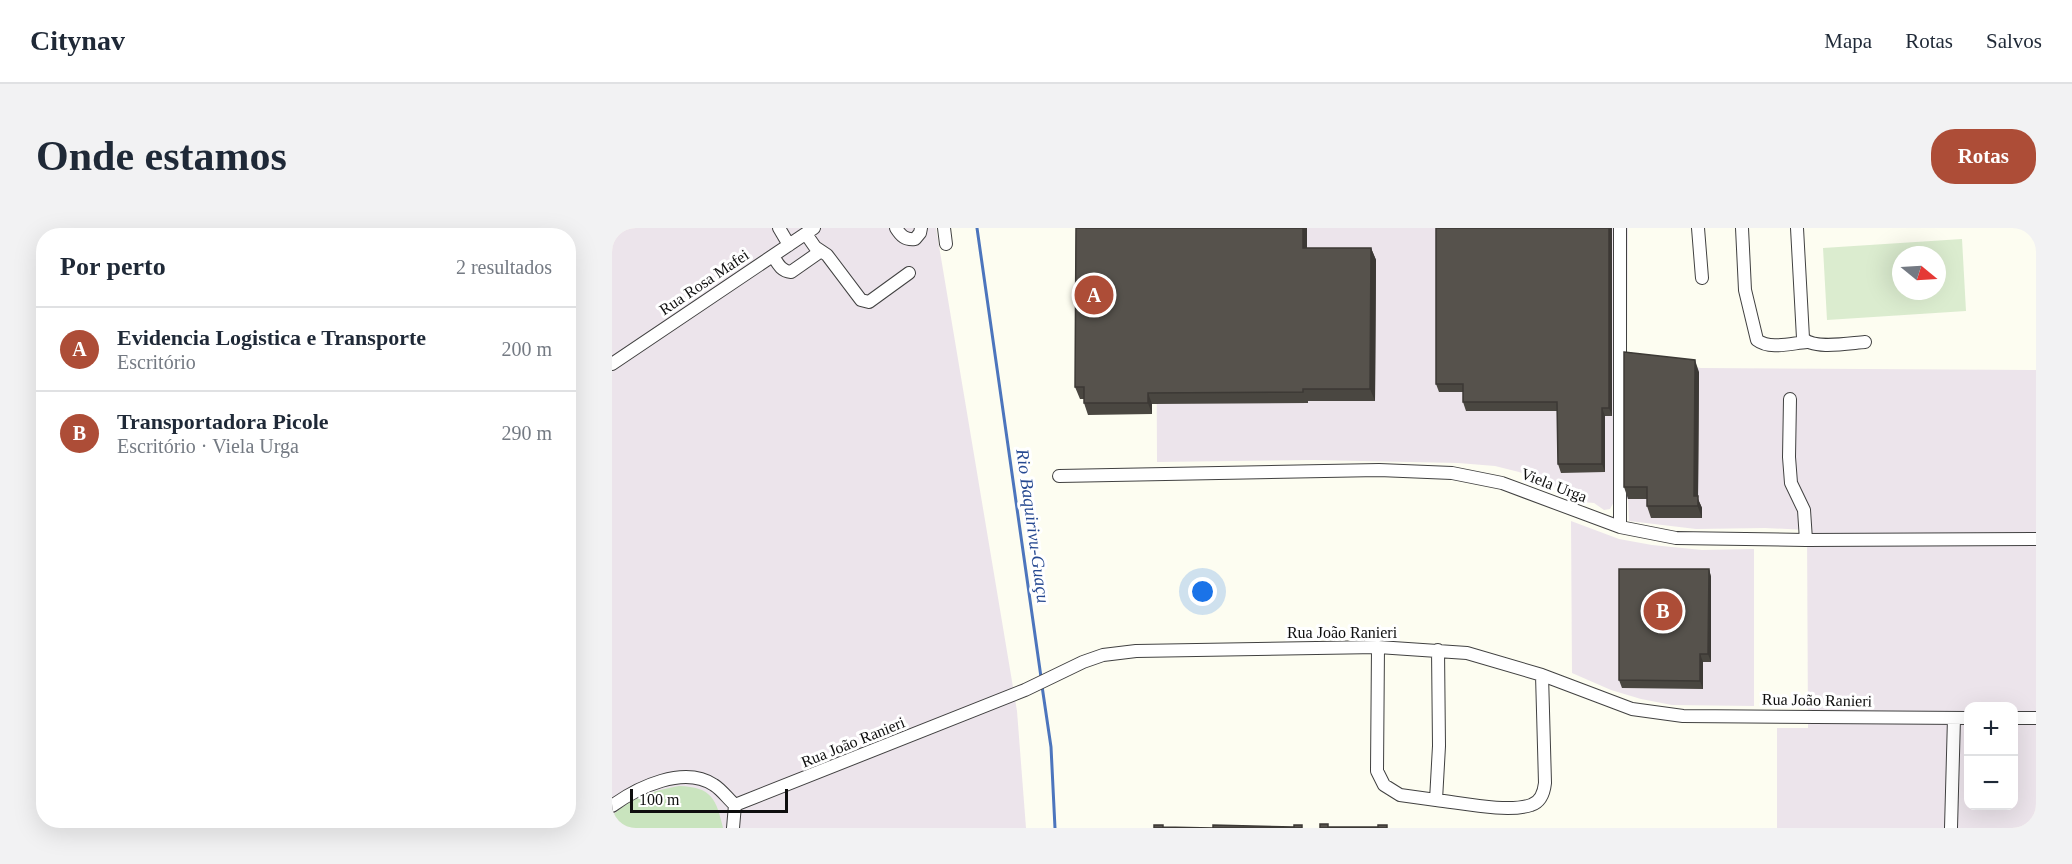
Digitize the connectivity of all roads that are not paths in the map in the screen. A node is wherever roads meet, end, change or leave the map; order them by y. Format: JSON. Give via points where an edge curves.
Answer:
{"nodes":[{"id":1,"x":779,"y":228,"type":"edge"},
{"id":2,"x":896,"y":228,"type":"edge"},
{"id":3,"x":921,"y":228,"type":"edge"},
{"id":4,"x":944,"y":228,"type":"edge"},
{"id":5,"x":1620,"y":228,"type":"edge"},
{"id":6,"x":1698,"y":228,"type":"edge"},
{"id":7,"x":1742,"y":228,"type":"edge"},
{"id":8,"x":1797,"y":228,"type":"edge"},
{"id":9,"x":1803,"y":228,"type":"edge"},
{"id":10,"x":810,"y":231,"type":"edge"},
{"id":11,"x":945,"y":244,"type":"dead end"},
{"id":12,"x":789,"y":245,"type":"junction"},
{"id":13,"x":821,"y":250,"type":"junction"},
{"id":14,"x":773,"y":256,"type":"junction"},
{"id":15,"x":909,"y":273,"type":"dead end"},
{"id":16,"x":1702,"y":278,"type":"dead end"},
{"id":17,"x":1807,"y":342,"type":"junction"},
{"id":18,"x":1865,"y":342,"type":"dead end"},
{"id":19,"x":612,"y":364,"type":"edge"},
{"id":20,"x":1790,"y":399,"type":"dead end"},
{"id":21,"x":1059,"y":476,"type":"dead end"},
{"id":22,"x":1620,"y":527,"type":"junction"},
{"id":23,"x":2036,"y":539,"type":"edge"},
{"id":24,"x":1806,"y":540,"type":"junction"},
{"id":25,"x":1377,"y":647,"type":"junction"},
{"id":26,"x":1438,"y":650,"type":"junction"},
{"id":27,"x":1542,"y":675,"type":"junction"},
{"id":28,"x":1954,"y":718,"type":"junction"},
{"id":29,"x":1964,"y":718,"type":"edge"},
{"id":30,"x":2018,"y":718,"type":"edge"},
{"id":31,"x":2036,"y":718,"type":"edge"},
{"id":32,"x":1437,"y":800,"type":"junction"},
{"id":33,"x":612,"y":806,"type":"edge"},
{"id":34,"x":735,"y":806,"type":"junction"},
{"id":35,"x":733,"y":828,"type":"edge"},
{"id":36,"x":1951,"y":828,"type":"edge"}],
"edges":[{"from":1,"to":12,"type":"street"},
{"from":2,"to":3,"type":"street","via":[[908,240],[915,239]]},
{"from":4,"to":11,"type":"street"},
{"from":5,"to":22,"type":"street"},
{"from":6,"to":16,"type":"street"},
{"from":7,"to":17,"type":"street","via":[[1745,290],[1757,340],[1770,345]]},
{"from":8,"to":9,"type":"street"},
{"from":8,"to":17,"type":"street","via":[[1803,338]]},
{"from":10,"to":12,"type":"street","name":"Rua Rosa Mafei"},
{"from":10,"to":13,"type":"street"},
{"from":12,"to":14,"type":"street","name":"Rua Rosa Mafei"},
{"from":13,"to":14,"type":"street","via":[[791,272],[781,268]]},
{"from":13,"to":15,"type":"street","via":[[865,303]]},
{"from":14,"to":19,"type":"street","name":"Rua Rosa Mafei"},
{"from":17,"to":18,"type":"street"},
{"from":20,"to":24,"type":"street","via":[[1791,483],[1804,510]]},
{"from":21,"to":22,"type":"street","name":"Viela Urga","via":[[1379,470],[1452,473],[1502,483]]},
{"from":22,"to":24,"type":"street","name":"Viela Urga","via":[[1690,539]]},
{"from":23,"to":24,"type":"street","name":"Viela Urga"},
{"from":25,"to":26,"type":"street","name":"Rua João Ranieri"},
{"from":25,"to":32,"type":"street","via":[[1377,771],[1384,785],[1400,795]]},
{"from":25,"to":34,"type":"street","name":"Rua João Ranieri","via":[[1136,651],[1103,655]]},
{"from":26,"to":27,"type":"street","name":"Rua João Ranieri","via":[[1467,653]]},
{"from":26,"to":32,"type":"street"},
{"from":27,"to":28,"type":"street","name":"Rua João Ranieri","via":[[1632,709],[1683,716]]},
{"from":27,"to":32,"type":"street","via":[[1544,795],[1532,805],[1496,808]]},
{"from":28,"to":29,"type":"street","name":"Rua João Ranieri"},
{"from":28,"to":36,"type":"street"},
{"from":30,"to":31,"type":"street"},
{"from":33,"to":34,"type":"street","via":[[659,781],[691,777],[714,785]]},
{"from":34,"to":35,"type":"street"}]}
